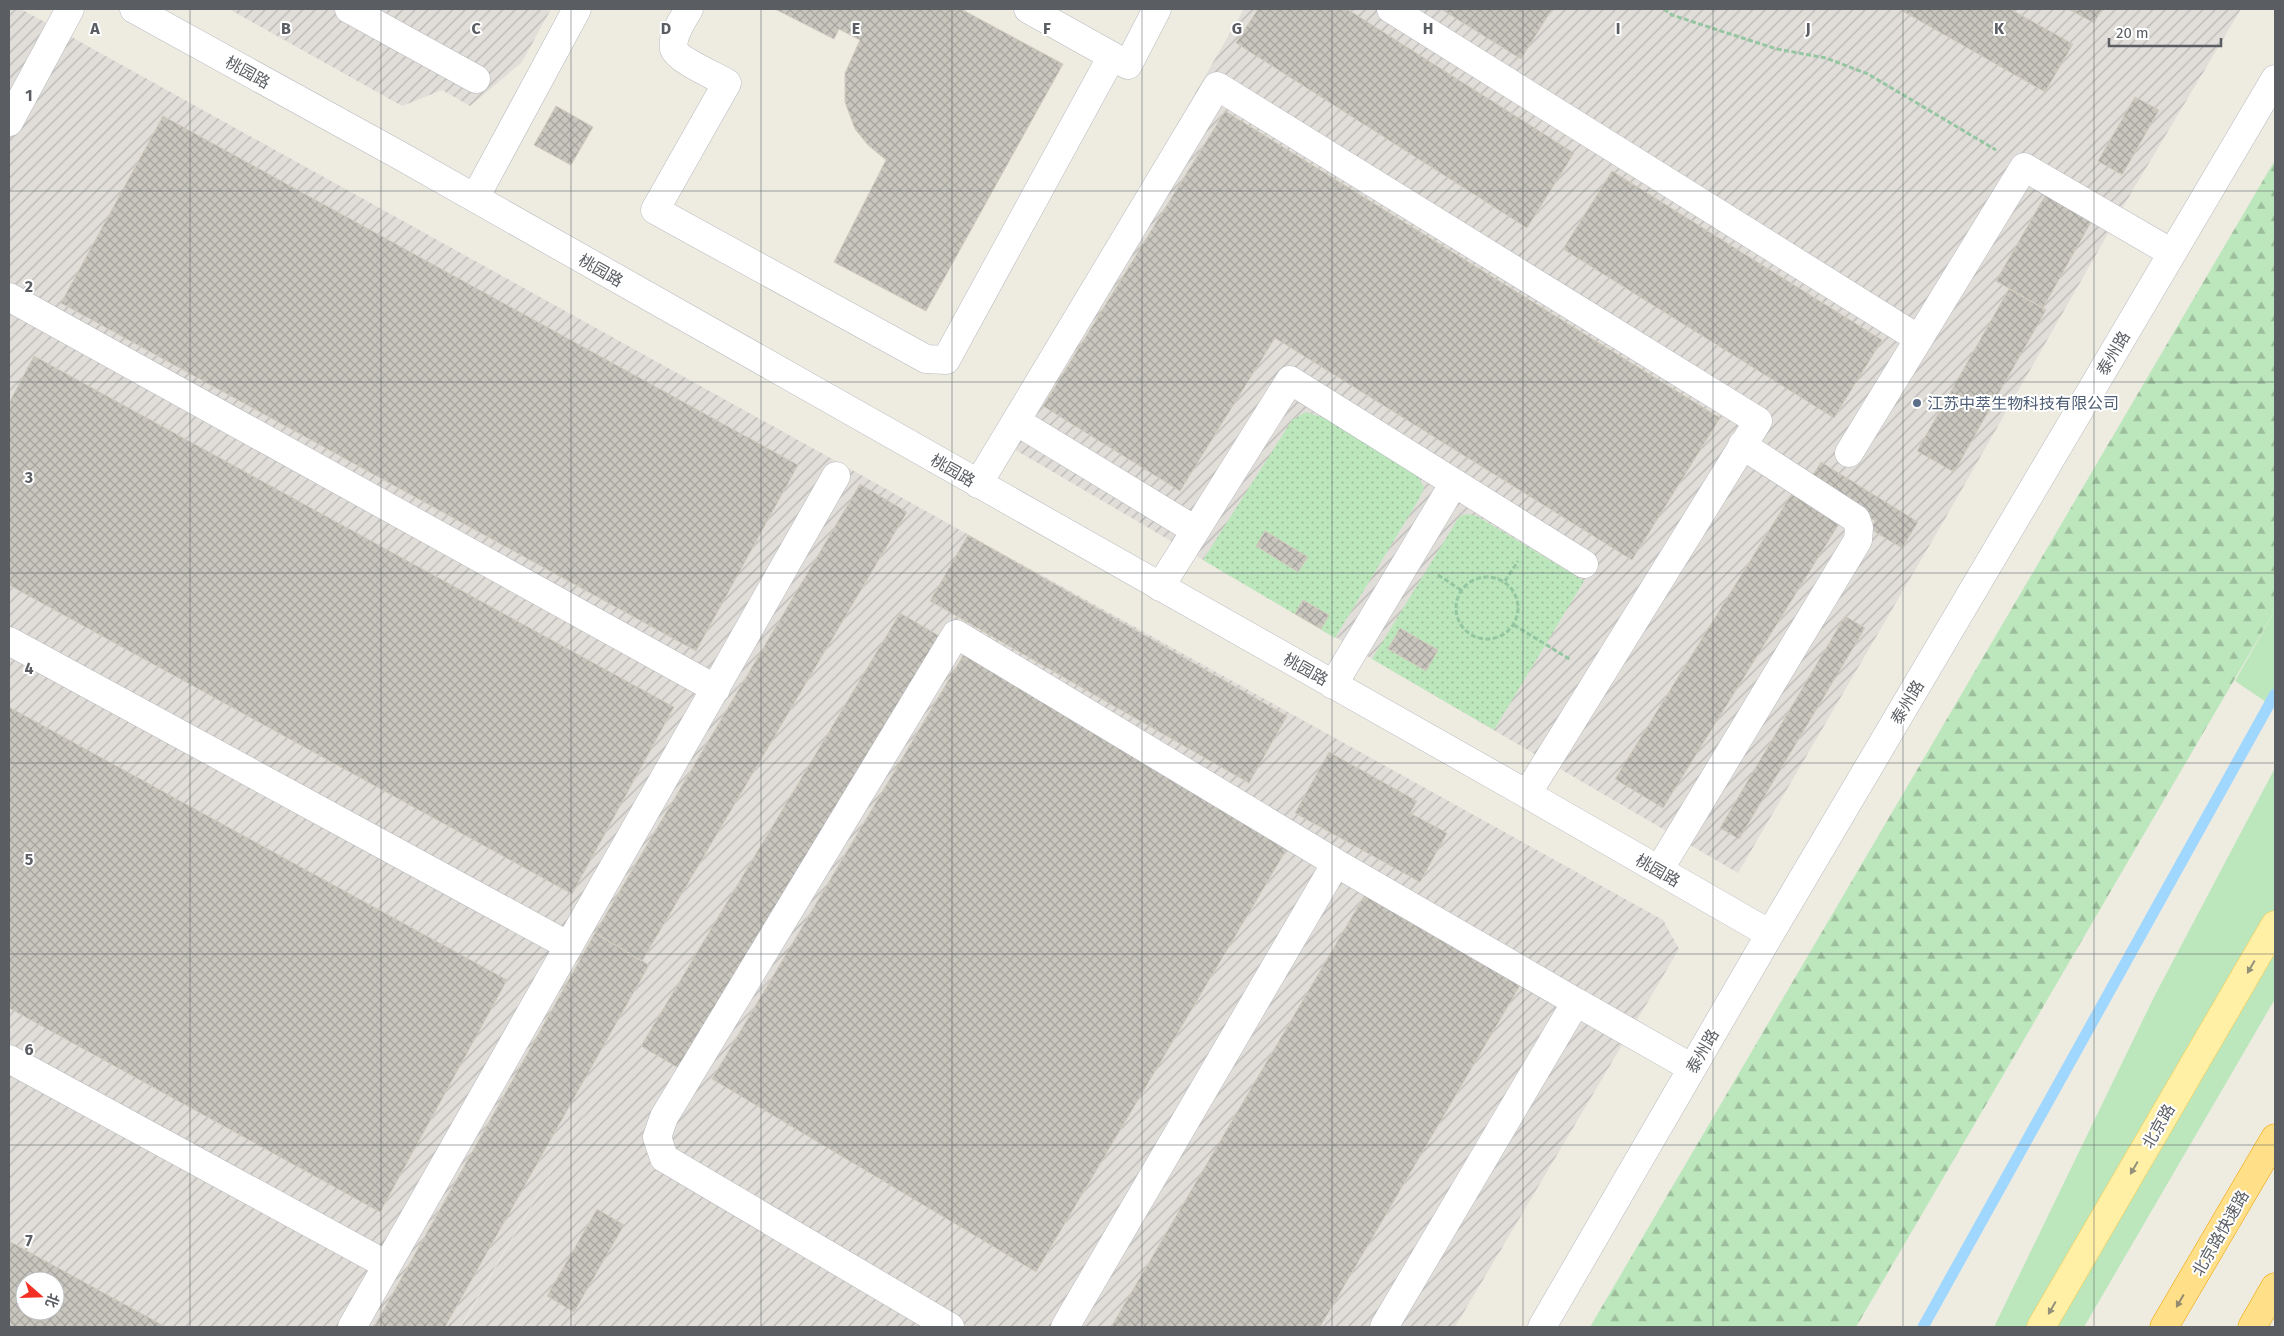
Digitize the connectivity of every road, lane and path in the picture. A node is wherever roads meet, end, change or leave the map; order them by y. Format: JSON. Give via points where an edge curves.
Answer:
{"nodes":[{"id":1,"x":70,"y":9,"type":"edge"},
{"id":2,"x":134,"y":9,"type":"edge"},
{"id":3,"x":349,"y":9,"type":"edge"},
{"id":4,"x":577,"y":9,"type":"edge"},
{"id":5,"x":689,"y":9,"type":"edge"},
{"id":6,"x":1028,"y":9,"type":"edge"},
{"id":7,"x":1157,"y":9,"type":"edge"},
{"id":8,"x":1391,"y":9,"type":"edge"},
{"id":9,"x":1664,"y":9,"type":"edge"},
{"id":10,"x":1112,"y":56,"type":"junction"},
{"id":11,"x":476,"y":79,"type":"dead end"},
{"id":12,"x":2275,"y":79,"type":"edge"},
{"id":13,"x":9,"y":122,"type":"edge"},
{"id":14,"x":2024,"y":167,"type":"junction"},
{"id":15,"x":475,"y":198,"type":"junction"},
{"id":16,"x":2172,"y":253,"type":"junction"},
{"id":17,"x":9,"y":297,"type":"edge"},
{"id":18,"x":1919,"y":340,"type":"junction"},
{"id":19,"x":1016,"y":421,"type":"junction"},
{"id":20,"x":1742,"y":445,"type":"junction"},
{"id":21,"x":1849,"y":453,"type":"dead end"},
{"id":22,"x":836,"y":476,"type":"dead end"},
{"id":23,"x":1454,"y":483,"type":"junction"},
{"id":24,"x":978,"y":484,"type":"junction"},
{"id":25,"x":1195,"y":530,"type":"junction"},
{"id":26,"x":1584,"y":564,"type":"dead end"},
{"id":27,"x":1160,"y":587,"type":"junction"},
{"id":28,"x":1514,"y":625,"type":"junction"},
{"id":29,"x":9,"y":641,"type":"edge"},
{"id":30,"x":1599,"y":677,"type":"junction"},
{"id":31,"x":1333,"y":685,"type":"junction"},
{"id":32,"x":716,"y":689,"type":"junction"},
{"id":33,"x":1526,"y":794,"type":"junction"},
{"id":34,"x":1336,"y":863,"type":"junction"},
{"id":35,"x":1659,"y":870,"type":"junction"},
{"id":36,"x":2275,"y":925,"type":"edge"},
{"id":37,"x":1770,"y":934,"type":"junction"},
{"id":38,"x":569,"y":946,"type":"junction"},
{"id":39,"x":1576,"y":1002,"type":"junction"},
{"id":40,"x":9,"y":1059,"type":"edge"},
{"id":41,"x":1692,"y":1068,"type":"junction"},
{"id":42,"x":2275,"y":1138,"type":"edge"},
{"id":43,"x":388,"y":1265,"type":"junction"},
{"id":44,"x":2275,"y":1287,"type":"edge"},
{"id":45,"x":352,"y":1327,"type":"edge"},
{"id":46,"x":950,"y":1327,"type":"edge"},
{"id":47,"x":1065,"y":1327,"type":"edge"},
{"id":48,"x":1384,"y":1327,"type":"edge"},
{"id":49,"x":1542,"y":1327,"type":"edge"},
{"id":50,"x":2041,"y":1327,"type":"edge"},
{"id":51,"x":2164,"y":1327,"type":"edge"},
{"id":52,"x":2252,"y":1327,"type":"edge"}],
"edges":[{"from":1,"to":13,"type":"street"},
{"from":2,"to":15,"type":"street","name":"桃园路"},
{"from":3,"to":11,"type":"street"},
{"from":4,"to":15,"type":"street"},
{"from":5,"to":10,"type":"street","via":[[674,40],[674,50],[681,58],[727,83],[655,210],[926,359],[946,360]]},
{"from":6,"to":10,"type":"street"},
{"from":7,"to":10,"type":"street","via":[[1128,65]]},
{"from":8,"to":18,"type":"street"},
{"from":9,"to":14,"type":"path","via":[[1672,15],[1777,49],[1826,58],[1868,74]]},
{"from":12,"to":16,"type":"street","name":"泰州路"},
{"from":14,"to":16,"type":"street"},
{"from":14,"to":18,"type":"street"},
{"from":15,"to":24,"type":"street","name":"桃园路"},
{"from":16,"to":37,"type":"street","name":"泰州路"},
{"from":17,"to":32,"type":"street"},
{"from":18,"to":21,"type":"street"},
{"from":19,"to":20,"type":"street","via":[[1216,86],[1758,421]]},
{"from":19,"to":24,"type":"street"},
{"from":19,"to":25,"type":"street"},
{"from":20,"to":30,"type":"street"},
{"from":20,"to":35,"type":"street","via":[[1856,519],[1858,540]]},
{"from":22,"to":32,"type":"street"},
{"from":23,"to":25,"type":"street","via":[[1290,380]]},
{"from":23,"to":26,"type":"street"},
{"from":23,"to":31,"type":"street"},
{"from":24,"to":27,"type":"street","name":"桃园路"},
{"from":25,"to":27,"type":"street"},
{"from":27,"to":31,"type":"street","name":"桃园路"},
{"from":28,"to":28,"type":"path","via":[[1519,604],[1516,593],[1505,581],[1484,576],[1473,579],[1461,590],[1456,611],[1459,622],[1468,633],[1489,639],[1500,637]]},
{"from":28,"to":30,"type":"path"},
{"from":29,"to":38,"type":"street"},
{"from":30,"to":33,"type":"street"},
{"from":31,"to":33,"type":"street","name":"桃园路"},
{"from":32,"to":38,"type":"street"},
{"from":33,"to":35,"type":"street","name":"桃园路"},
{"from":34,"to":39,"type":"street"},
{"from":34,"to":46,"type":"street","via":[[956,634],[664,1117],[657,1137],[664,1158]]},
{"from":34,"to":47,"type":"street"},
{"from":35,"to":37,"type":"street","name":"桃园路"},
{"from":36,"to":50,"type":"main road","name":"北京路","one_way":true},
{"from":37,"to":41,"type":"street","name":"泰州路"},
{"from":38,"to":43,"type":"street"},
{"from":39,"to":41,"type":"street"},
{"from":39,"to":48,"type":"street"},
{"from":40,"to":43,"type":"street"},
{"from":41,"to":49,"type":"street","name":"泰州路"},
{"from":42,"to":51,"type":"highway","name":"北京路快速路","one_way":true},
{"from":43,"to":45,"type":"street"},
{"from":44,"to":52,"type":"highway"}]}
